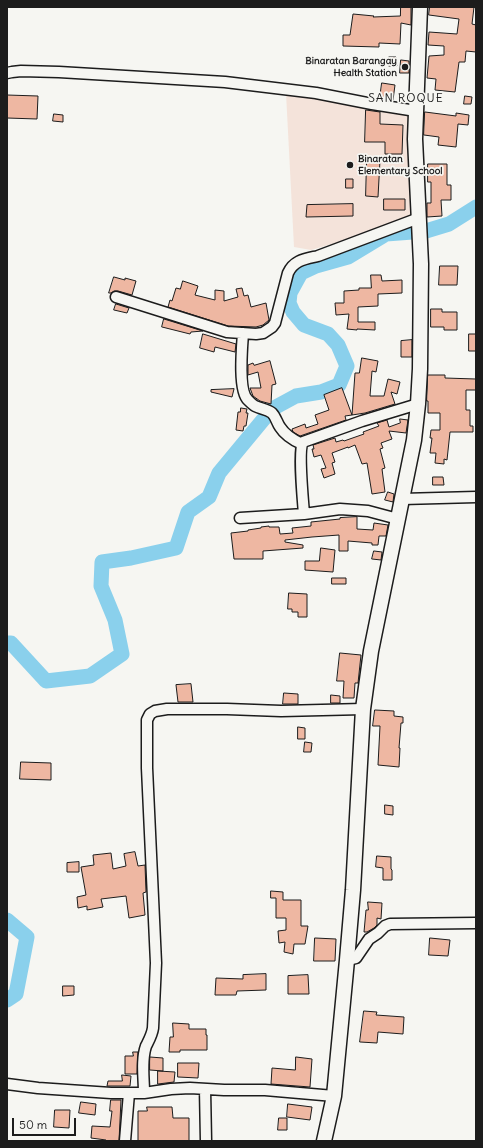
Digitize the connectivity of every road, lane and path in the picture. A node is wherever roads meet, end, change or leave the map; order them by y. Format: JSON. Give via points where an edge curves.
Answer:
{"nodes":[{"id":1,"x":420,"y":7,"type":"edge"},
{"id":2,"x":7,"y":73,"type":"edge"},
{"id":3,"x":416,"y":111,"type":"junction"},
{"id":4,"x":420,"y":228,"type":"junction"},
{"id":5,"x":116,"y":297,"type":"dead end"},
{"id":6,"x":243,"y":333,"type":"junction"},
{"id":7,"x":418,"y":404,"type":"junction"},
{"id":8,"x":302,"y":444,"type":"junction"},
{"id":9,"x":476,"y":498,"type":"edge"},
{"id":10,"x":402,"y":499,"type":"junction"},
{"id":11,"x":304,"y":514,"type":"junction"},
{"id":12,"x":240,"y":518,"type":"dead end"},
{"id":13,"x":398,"y":519,"type":"junction"},
{"id":14,"x":363,"y":709,"type":"junction"},
{"id":15,"x":476,"y":923,"type":"edge"},
{"id":16,"x":347,"y":960,"type":"junction"},
{"id":17,"x":7,"y":1084,"type":"edge"},
{"id":18,"x":205,"y":1089,"type":"junction"},
{"id":19,"x":129,"y":1093,"type":"junction"},
{"id":20,"x":144,"y":1093,"type":"junction"},
{"id":21,"x":334,"y":1096,"type":"junction"},
{"id":22,"x":125,"y":1141,"type":"edge"},
{"id":23,"x":206,"y":1141,"type":"edge"},
{"id":24,"x":324,"y":1141,"type":"edge"}],
"edges":[{"from":1,"to":3,"type":"main road"},
{"from":2,"to":3,"type":"street","via":[[60,72],[225,82],[316,93]]},
{"from":3,"to":4,"type":"main road"},
{"from":4,"to":6,"type":"street","via":[[295,263],[288,273],[275,323],[263,333]]},
{"from":4,"to":7,"type":"main road"},
{"from":5,"to":6,"type":"street","via":[[227,332]]},
{"from":6,"to":8,"type":"street","via":[[241,372],[247,399],[255,406],[271,412],[285,433]]},
{"from":7,"to":8,"type":"street","via":[[362,421]]},
{"from":7,"to":10,"type":"main road","via":[[414,440]]},
{"from":8,"to":11,"type":"street"},
{"from":9,"to":10,"type":"street"},
{"from":10,"to":13,"type":"main road"},
{"from":11,"to":12,"type":"street"},
{"from":11,"to":13,"type":"street","via":[[340,509],[368,511]]},
{"from":13,"to":14,"type":"main road","via":[[371,651]]},
{"from":14,"to":16,"type":"main road"},
{"from":14,"to":20,"type":"street","via":[[167,709],[150,714],[147,720],[148,792],[156,963],[153,1028],[143,1064]]},
{"from":15,"to":16,"type":"street","via":[[390,924],[369,939],[356,958]]},
{"from":16,"to":21,"type":"main road"},
{"from":17,"to":19,"type":"street","via":[[112,1094]]},
{"from":18,"to":20,"type":"street","via":[[171,1089]]},
{"from":18,"to":21,"type":"street","via":[[265,1090]]},
{"from":18,"to":23,"type":"street"},
{"from":19,"to":20,"type":"street"},
{"from":19,"to":22,"type":"street"},
{"from":21,"to":24,"type":"main road"}]}
